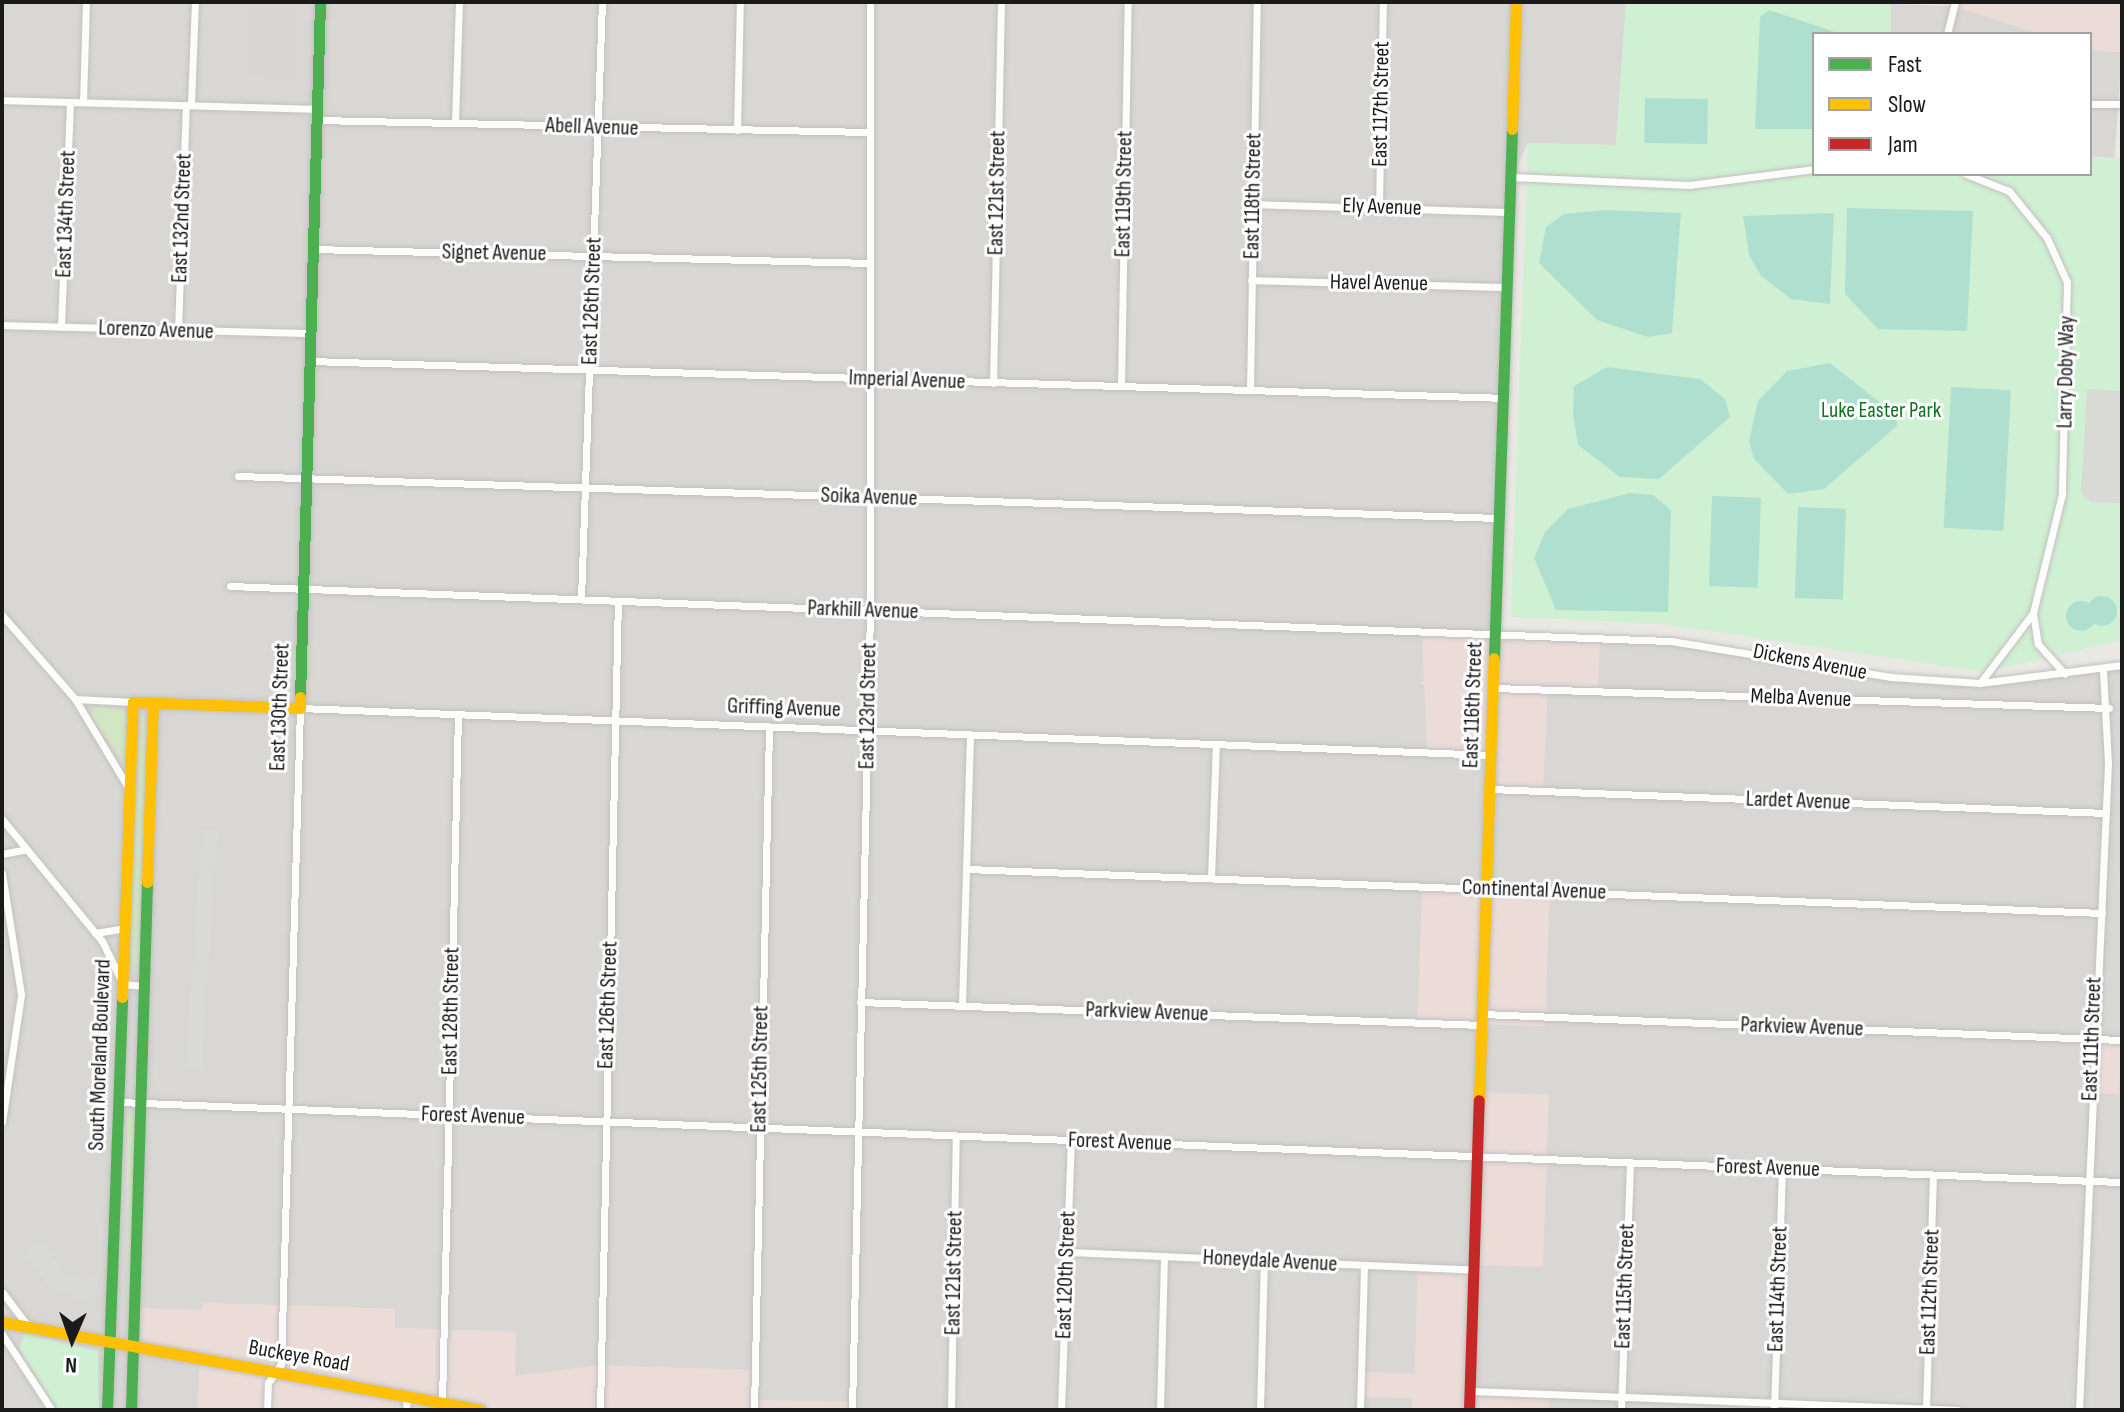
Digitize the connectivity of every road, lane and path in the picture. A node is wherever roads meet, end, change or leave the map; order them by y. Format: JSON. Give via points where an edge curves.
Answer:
{"nodes":[{"id":1,"x":86,"y":2,"type":"edge"},
{"id":2,"x":195,"y":2,"type":"edge"},
{"id":3,"x":320,"y":2,"type":"edge"},
{"id":4,"x":459,"y":2,"type":"edge"},
{"id":5,"x":602,"y":2,"type":"edge"},
{"id":6,"x":740,"y":2,"type":"edge"},
{"id":7,"x":870,"y":2,"type":"edge"},
{"id":8,"x":1001,"y":2,"type":"edge"},
{"id":9,"x":1128,"y":2,"type":"edge"},
{"id":10,"x":1257,"y":2,"type":"edge"},
{"id":11,"x":1383,"y":2,"type":"edge"},
{"id":12,"x":1516,"y":2,"type":"edge"},
{"id":13,"x":1955,"y":2,"type":"edge"},
{"id":14,"x":1948,"y":32,"type":"edge"},
{"id":15,"x":2,"y":100,"type":"edge"},
{"id":16,"x":70,"y":102,"type":"junction"},
{"id":17,"x":83,"y":102,"type":"junction"},
{"id":18,"x":2092,"y":104,"type":"edge"},
{"id":19,"x":2122,"y":104,"type":"edge"},
{"id":20,"x":188,"y":105,"type":"junction"},
{"id":21,"x":317,"y":115,"type":"junction"},
{"id":22,"x":455,"y":122,"type":"junction"},
{"id":23,"x":597,"y":127,"type":"junction"},
{"id":24,"x":737,"y":130,"type":"junction"},
{"id":25,"x":868,"y":132,"type":"junction"},
{"id":26,"x":1812,"y":169,"type":"edge"},
{"id":27,"x":1971,"y":176,"type":"edge"},
{"id":28,"x":1512,"y":177,"type":"junction"},
{"id":29,"x":1253,"y":204,"type":"junction"},
{"id":30,"x":1379,"y":206,"type":"junction"},
{"id":31,"x":1511,"y":212,"type":"junction"},
{"id":32,"x":313,"y":249,"type":"junction"},
{"id":33,"x":594,"y":256,"type":"junction"},
{"id":34,"x":868,"y":263,"type":"junction"},
{"id":35,"x":1251,"y":280,"type":"junction"},
{"id":36,"x":1507,"y":287,"type":"junction"},
{"id":37,"x":2,"y":325,"type":"edge"},
{"id":38,"x":61,"y":327,"type":"junction"},
{"id":39,"x":178,"y":331,"type":"junction"},
{"id":40,"x":310,"y":333,"type":"junction"},
{"id":41,"x":310,"y":361,"type":"junction"},
{"id":42,"x":590,"y":372,"type":"junction"},
{"id":43,"x":868,"y":379,"type":"junction"},
{"id":44,"x":993,"y":383,"type":"junction"},
{"id":45,"x":1121,"y":385,"type":"junction"},
{"id":46,"x":1250,"y":390,"type":"junction"},
{"id":47,"x":1504,"y":398,"type":"junction"},
{"id":48,"x":238,"y":476,"type":"dead end"},
{"id":49,"x":306,"y":478,"type":"junction"},
{"id":50,"x":584,"y":488,"type":"junction"},
{"id":51,"x":868,"y":497,"type":"junction"},
{"id":52,"x":1499,"y":518,"type":"junction"},
{"id":53,"x":230,"y":586,"type":"dead end"},
{"id":54,"x":303,"y":588,"type":"junction"},
{"id":55,"x":581,"y":599,"type":"junction"},
{"id":56,"x":618,"y":601,"type":"junction"},
{"id":57,"x":870,"y":611,"type":"junction"},
{"id":58,"x":2033,"y":613,"type":"junction"},
{"id":59,"x":2,"y":615,"type":"edge"},
{"id":60,"x":1496,"y":636,"type":"junction"},
{"id":61,"x":2122,"y":665,"type":"edge"},
{"id":62,"x":2103,"y":670,"type":"junction"},
{"id":63,"x":2065,"y":674,"type":"junction"},
{"id":64,"x":1980,"y":683,"type":"junction"},
{"id":65,"x":1494,"y":688,"type":"junction"},
{"id":66,"x":75,"y":699,"type":"junction"},
{"id":67,"x":133,"y":702,"type":"junction"},
{"id":68,"x":153,"y":703,"type":"junction"},
{"id":69,"x":300,"y":708,"type":"junction"},
{"id":70,"x":2109,"y":708,"type":"junction"},
{"id":71,"x":458,"y":714,"type":"junction"},
{"id":72,"x":616,"y":721,"type":"junction"},
{"id":73,"x":769,"y":727,"type":"junction"},
{"id":74,"x":868,"y":731,"type":"junction"},
{"id":75,"x":970,"y":736,"type":"junction"},
{"id":76,"x":1216,"y":744,"type":"junction"},
{"id":77,"x":1492,"y":755,"type":"junction"},
{"id":78,"x":1490,"y":789,"type":"junction"},
{"id":79,"x":130,"y":791,"type":"junction"},
{"id":80,"x":2106,"y":813,"type":"junction"},
{"id":81,"x":2,"y":819,"type":"edge"},
{"id":82,"x":27,"y":849,"type":"junction"},
{"id":83,"x":2,"y":854,"type":"edge"},
{"id":84,"x":967,"y":869,"type":"junction"},
{"id":85,"x":2,"y":873,"type":"edge"},
{"id":86,"x":1211,"y":878,"type":"junction"},
{"id":87,"x":1486,"y":888,"type":"junction"},
{"id":88,"x":2102,"y":913,"type":"junction"},
{"id":89,"x":125,"y":928,"type":"junction"},
{"id":90,"x":95,"y":933,"type":"junction"},
{"id":91,"x":123,"y":984,"type":"junction"},
{"id":92,"x":143,"y":986,"type":"junction"},
{"id":93,"x":860,"y":1002,"type":"junction"},
{"id":94,"x":962,"y":1005,"type":"junction"},
{"id":95,"x":1481,"y":1019,"type":"junction"},
{"id":96,"x":2092,"y":1039,"type":"junction"},
{"id":97,"x":2122,"y":1040,"type":"edge"},
{"id":98,"x":119,"y":1102,"type":"junction"},
{"id":99,"x":139,"y":1103,"type":"junction"},
{"id":100,"x":288,"y":1110,"type":"junction"},
{"id":101,"x":449,"y":1115,"type":"junction"},
{"id":102,"x":605,"y":1121,"type":"junction"},
{"id":103,"x":2,"y":1122,"type":"edge"},
{"id":104,"x":758,"y":1129,"type":"junction"},
{"id":105,"x":859,"y":1132,"type":"junction"},
{"id":106,"x":956,"y":1136,"type":"junction"},
{"id":107,"x":1071,"y":1140,"type":"junction"},
{"id":108,"x":1476,"y":1156,"type":"junction"},
{"id":109,"x":1630,"y":1162,"type":"junction"},
{"id":110,"x":1782,"y":1169,"type":"junction"},
{"id":111,"x":1933,"y":1175,"type":"junction"},
{"id":112,"x":2087,"y":1181,"type":"junction"},
{"id":113,"x":2122,"y":1182,"type":"edge"},
{"id":114,"x":1067,"y":1252,"type":"junction"},
{"id":115,"x":1164,"y":1256,"type":"junction"},
{"id":116,"x":1264,"y":1260,"type":"junction"},
{"id":117,"x":1364,"y":1266,"type":"junction"},
{"id":118,"x":1473,"y":1270,"type":"junction"},
{"id":119,"x":2,"y":1292,"type":"edge"},
{"id":120,"x":2,"y":1322,"type":"edge"},
{"id":121,"x":29,"y":1327,"type":"junction"},
{"id":122,"x":2,"y":1334,"type":"edge"},
{"id":123,"x":110,"y":1342,"type":"junction"},
{"id":124,"x":134,"y":1346,"type":"junction"},
{"id":125,"x":277,"y":1373,"type":"junction"},
{"id":126,"x":1469,"y":1391,"type":"junction"},
{"id":127,"x":407,"y":1397,"type":"junction"},
{"id":128,"x":1621,"y":1397,"type":"junction"},
{"id":129,"x":442,"y":1403,"type":"junction"},
{"id":130,"x":1774,"y":1407,"type":"edge"},
{"id":131,"x":1926,"y":1409,"type":"edge"},
{"id":132,"x":52,"y":1410,"type":"edge"},
{"id":133,"x":107,"y":1410,"type":"edge"},
{"id":134,"x":131,"y":1410,"type":"edge"},
{"id":135,"x":267,"y":1410,"type":"edge"},
{"id":136,"x":406,"y":1410,"type":"edge"},
{"id":137,"x":480,"y":1410,"type":"edge"},
{"id":138,"x":600,"y":1410,"type":"edge"},
{"id":139,"x":754,"y":1410,"type":"edge"},
{"id":140,"x":852,"y":1410,"type":"edge"},
{"id":141,"x":951,"y":1410,"type":"edge"},
{"id":142,"x":1061,"y":1410,"type":"edge"},
{"id":143,"x":1160,"y":1410,"type":"edge"},
{"id":144,"x":1260,"y":1410,"type":"edge"},
{"id":145,"x":1360,"y":1410,"type":"edge"},
{"id":146,"x":1469,"y":1410,"type":"edge"},
{"id":147,"x":1621,"y":1410,"type":"edge"},
{"id":148,"x":1958,"y":1410,"type":"edge"},
{"id":149,"x":2079,"y":1410,"type":"edge"}],
"edges":[{"from":1,"to":17,"type":"street"},
{"from":2,"to":20,"type":"street","name":"East 132nd Street"},
{"from":3,"to":21,"type":"street","name":"East 130th Street"},
{"from":4,"to":22,"type":"street"},
{"from":5,"to":23,"type":"street","name":"East 126th Street"},
{"from":6,"to":24,"type":"street"},
{"from":7,"to":25,"type":"street","name":"East 123rd Street"},
{"from":8,"to":44,"type":"street","name":"East 121st Street"},
{"from":9,"to":45,"type":"street","name":"East 119th Street"},
{"from":10,"to":29,"type":"street","name":"East 118th Street"},
{"from":11,"to":30,"type":"street","name":"East 117th Street"},
{"from":12,"to":28,"type":"street","name":"East 116th Street"},
{"from":13,"to":14,"type":"street"},
{"from":15,"to":16,"type":"street","name":"Abell Avenue"},
{"from":16,"to":17,"type":"street","name":"Abell Avenue"},
{"from":16,"to":38,"type":"street","name":"East 134th Street"},
{"from":17,"to":20,"type":"street","name":"Abell Avenue"},
{"from":18,"to":19,"type":"street"},
{"from":20,"to":21,"type":"street","name":"Abell Avenue"},
{"from":20,"to":39,"type":"street","name":"East 132nd Street"},
{"from":21,"to":22,"type":"street","name":"Abell Avenue"},
{"from":21,"to":32,"type":"street","name":"East 130th Street"},
{"from":22,"to":23,"type":"street","name":"Abell Avenue"},
{"from":23,"to":24,"type":"street","name":"Abell Avenue"},
{"from":23,"to":33,"type":"street","name":"East 126th Street"},
{"from":24,"to":25,"type":"street","name":"Abell Avenue"},
{"from":25,"to":34,"type":"street","name":"East 123rd Street"},
{"from":26,"to":28,"type":"street","via":[[1689,185]]},
{"from":27,"to":58,"type":"street","name":"Larry Doby Way","via":[[2009,191],[2047,238],[2067,282],[2062,494]]},
{"from":28,"to":31,"type":"street","name":"East 116th Street"},
{"from":29,"to":30,"type":"street","name":"Ely Avenue"},
{"from":29,"to":35,"type":"street","name":"East 118th Street"},
{"from":30,"to":31,"type":"street","name":"Ely Avenue"},
{"from":31,"to":36,"type":"street","name":"East 116th Street"},
{"from":32,"to":33,"type":"street","name":"Signet Avenue"},
{"from":32,"to":40,"type":"street","name":"East 130th Street"},
{"from":33,"to":34,"type":"street","name":"Signet Avenue"},
{"from":33,"to":42,"type":"street","name":"East 126th Street"},
{"from":34,"to":43,"type":"street","name":"East 123rd Street"},
{"from":35,"to":36,"type":"street","name":"Havel Avenue"},
{"from":35,"to":46,"type":"street","name":"East 118th Street"},
{"from":36,"to":47,"type":"street","name":"East 116th Street"},
{"from":37,"to":38,"type":"street","name":"Lorenzo Avenue"},
{"from":38,"to":39,"type":"street","name":"Lorenzo Avenue"},
{"from":39,"to":40,"type":"street","name":"Lorenzo Avenue"},
{"from":40,"to":41,"type":"street","name":"East 130th Street"},
{"from":41,"to":42,"type":"street","name":"Imperial Avenue"},
{"from":41,"to":49,"type":"street","name":"East 130th Street"},
{"from":42,"to":43,"type":"street","name":"Imperial Avenue"},
{"from":42,"to":50,"type":"street","name":"East 126th Street"},
{"from":43,"to":44,"type":"street","name":"Imperial Avenue"},
{"from":43,"to":51,"type":"street","name":"East 123rd Street"},
{"from":44,"to":45,"type":"street","name":"Imperial Avenue"},
{"from":45,"to":46,"type":"street","name":"Imperial Avenue"},
{"from":46,"to":47,"type":"street","name":"Imperial Avenue"},
{"from":47,"to":52,"type":"street","name":"East 116th Street"},
{"from":48,"to":49,"type":"street","name":"Soika Avenue"},
{"from":49,"to":50,"type":"street","name":"Soika Avenue"},
{"from":49,"to":54,"type":"street","name":"East 130th Street"},
{"from":50,"to":51,"type":"street","name":"Soika Avenue"},
{"from":50,"to":55,"type":"street","name":"East 126th Street"},
{"from":51,"to":52,"type":"street","name":"Soika Avenue"},
{"from":51,"to":57,"type":"street","name":"East 123rd Street"},
{"from":52,"to":60,"type":"street","name":"East 116th Street"},
{"from":53,"to":54,"type":"street","name":"Parkhill Avenue"},
{"from":54,"to":55,"type":"street","name":"Parkhill Avenue"},
{"from":54,"to":69,"type":"street","name":"East 130th Street"},
{"from":55,"to":56,"type":"street","name":"Parkhill Avenue"},
{"from":56,"to":57,"type":"street","name":"Parkhill Avenue"},
{"from":56,"to":72,"type":"street","name":"East 126th Street"},
{"from":57,"to":60,"type":"street","name":"Parkhill Avenue"},
{"from":57,"to":74,"type":"street","name":"East 123rd Street"},
{"from":58,"to":63,"type":"street","name":"Larry Doby Way","via":[[2038,644]]},
{"from":58,"to":64,"type":"street","name":"Larry Doby Way"},
{"from":59,"to":66,"type":"street"},
{"from":60,"to":64,"type":"street","name":"Dickens Avenue","via":[[1714,644],[1891,677]]},
{"from":60,"to":65,"type":"street","name":"East 116th Street"},
{"from":61,"to":62,"type":"street","name":"Dickens Avenue"},
{"from":62,"to":63,"type":"street","name":"Dickens Avenue"},
{"from":62,"to":70,"type":"street","name":"East 111th Street"},
{"from":63,"to":64,"type":"street","name":"Dickens Avenue"},
{"from":65,"to":70,"type":"street","name":"Melba Avenue"},
{"from":65,"to":77,"type":"street","name":"East 116th Street"},
{"from":66,"to":67,"type":"street","name":"Griffing Avenue"},
{"from":66,"to":79,"type":"street"},
{"from":67,"to":68,"type":"street","name":"Griffing Avenue"},
{"from":67,"to":79,"type":"street","name":"South Moreland Boulevard"},
{"from":68,"to":69,"type":"street","name":"Griffing Avenue"},
{"from":68,"to":92,"type":"street","name":"South Moreland Boulevard"},
{"from":69,"to":71,"type":"street","name":"Griffing Avenue"},
{"from":69,"to":100,"type":"street","name":"East 130th Street"},
{"from":70,"to":80,"type":"street","name":"East 111th Street"},
{"from":71,"to":72,"type":"street","name":"Griffing Avenue"},
{"from":71,"to":101,"type":"street","name":"East 128th Street"},
{"from":72,"to":73,"type":"street","name":"Griffing Avenue"},
{"from":72,"to":102,"type":"street","name":"East 126th Street"},
{"from":73,"to":74,"type":"street","name":"Griffing Avenue"},
{"from":73,"to":104,"type":"street","name":"East 125th Street"},
{"from":74,"to":75,"type":"street","name":"Griffing Avenue"},
{"from":74,"to":93,"type":"street","name":"East 123rd Street"},
{"from":75,"to":76,"type":"street","name":"Griffing Avenue"},
{"from":75,"to":84,"type":"street"},
{"from":76,"to":77,"type":"street","name":"Griffing Avenue"},
{"from":76,"to":86,"type":"street"},
{"from":77,"to":78,"type":"street","name":"East 116th Street"},
{"from":78,"to":80,"type":"street","name":"Lardet Avenue"},
{"from":78,"to":87,"type":"street","name":"East 116th Street"},
{"from":79,"to":89,"type":"street","name":"South Moreland Boulevard"},
{"from":80,"to":88,"type":"street","name":"East 111th Street"},
{"from":81,"to":82,"type":"street"},
{"from":82,"to":83,"type":"street"},
{"from":82,"to":90,"type":"street"},
{"from":84,"to":86,"type":"street","name":"Continental Avenue"},
{"from":84,"to":94,"type":"street"},
{"from":85,"to":103,"type":"street","via":[[21,995]]},
{"from":86,"to":87,"type":"street","name":"Continental Avenue"},
{"from":87,"to":88,"type":"street","name":"Continental Avenue"},
{"from":87,"to":95,"type":"street","name":"East 116th Street"},
{"from":88,"to":96,"type":"street","name":"East 111th Street"},
{"from":89,"to":90,"type":"street"},
{"from":89,"to":91,"type":"street","name":"South Moreland Boulevard"},
{"from":90,"to":91,"type":"street"},
{"from":91,"to":92,"type":"street"},
{"from":91,"to":98,"type":"street","name":"South Moreland Boulevard"},
{"from":92,"to":99,"type":"street","name":"South Moreland Boulevard"},
{"from":93,"to":94,"type":"street","name":"Parkview Avenue"},
{"from":93,"to":105,"type":"street","name":"East 123rd Street"},
{"from":94,"to":95,"type":"street","name":"Parkview Avenue"},
{"from":95,"to":96,"type":"street","name":"Parkview Avenue"},
{"from":95,"to":108,"type":"street","name":"East 116th Street"},
{"from":96,"to":97,"type":"street","name":"Parkview Avenue"},
{"from":96,"to":112,"type":"street","name":"East 111th Street"},
{"from":98,"to":99,"type":"street","name":"Forest Avenue"},
{"from":98,"to":123,"type":"street","name":"South Moreland Boulevard"},
{"from":99,"to":100,"type":"street","name":"Forest Avenue"},
{"from":99,"to":124,"type":"street","name":"South Moreland Boulevard"},
{"from":100,"to":101,"type":"street","name":"Forest Avenue"},
{"from":100,"to":125,"type":"street","name":"East 130th Street"},
{"from":101,"to":102,"type":"street","name":"Forest Avenue"},
{"from":101,"to":129,"type":"street","name":"East 128th Street"},
{"from":102,"to":104,"type":"street","name":"Forest Avenue"},
{"from":102,"to":138,"type":"street","name":"East 126th Street"},
{"from":104,"to":105,"type":"street","name":"Forest Avenue"},
{"from":104,"to":139,"type":"street","name":"East 125th Street"},
{"from":105,"to":106,"type":"street","name":"Forest Avenue"},
{"from":105,"to":140,"type":"street","name":"East 123rd Street"},
{"from":106,"to":107,"type":"street","name":"Forest Avenue"},
{"from":106,"to":141,"type":"street","name":"East 121st Street"},
{"from":107,"to":108,"type":"street","name":"Forest Avenue"},
{"from":107,"to":114,"type":"street","name":"East 120th Street"},
{"from":108,"to":109,"type":"street","name":"Forest Avenue"},
{"from":108,"to":118,"type":"street","name":"East 116th Street"},
{"from":109,"to":110,"type":"street","name":"Forest Avenue"},
{"from":109,"to":128,"type":"street","name":"East 115th Street"},
{"from":110,"to":111,"type":"street","name":"Forest Avenue"},
{"from":110,"to":130,"type":"street","name":"East 114th Street"},
{"from":111,"to":112,"type":"street","name":"Forest Avenue"},
{"from":111,"to":131,"type":"street","name":"East 112th Street"},
{"from":112,"to":113,"type":"street","name":"Forest Avenue"},
{"from":112,"to":149,"type":"street","name":"East 111th Street"},
{"from":114,"to":115,"type":"street","name":"Honeydale Avenue"},
{"from":114,"to":142,"type":"street","name":"East 120th Street"},
{"from":115,"to":116,"type":"street","name":"Honeydale Avenue"},
{"from":115,"to":143,"type":"street"},
{"from":116,"to":117,"type":"street","name":"Honeydale Avenue"},
{"from":116,"to":144,"type":"street"},
{"from":117,"to":118,"type":"street","name":"Honeydale Avenue"},
{"from":117,"to":145,"type":"street"},
{"from":118,"to":126,"type":"street","name":"East 116th Street"},
{"from":119,"to":121,"type":"street"},
{"from":120,"to":121,"type":"street","name":"Buckeye Road"},
{"from":121,"to":123,"type":"street","name":"Buckeye Road"},
{"from":122,"to":132,"type":"street"},
{"from":123,"to":124,"type":"street","name":"Buckeye Road"},
{"from":123,"to":133,"type":"street","name":"South Moreland Boulevard"},
{"from":124,"to":125,"type":"street","name":"Buckeye Road"},
{"from":124,"to":134,"type":"street","name":"South Moreland Boulevard"},
{"from":125,"to":127,"type":"street","name":"Buckeye Road"},
{"from":125,"to":135,"type":"street","name":"East 130th Street"},
{"from":126,"to":128,"type":"street"},
{"from":126,"to":146,"type":"street","name":"East 116th Street"},
{"from":127,"to":129,"type":"street","name":"Buckeye Road"},
{"from":127,"to":136,"type":"street"},
{"from":128,"to":130,"type":"street"},
{"from":128,"to":147,"type":"street","name":"East 115th Street"},
{"from":129,"to":137,"type":"street","name":"Buckeye Road"},
{"from":130,"to":131,"type":"street"},
{"from":131,"to":148,"type":"street"}]}
